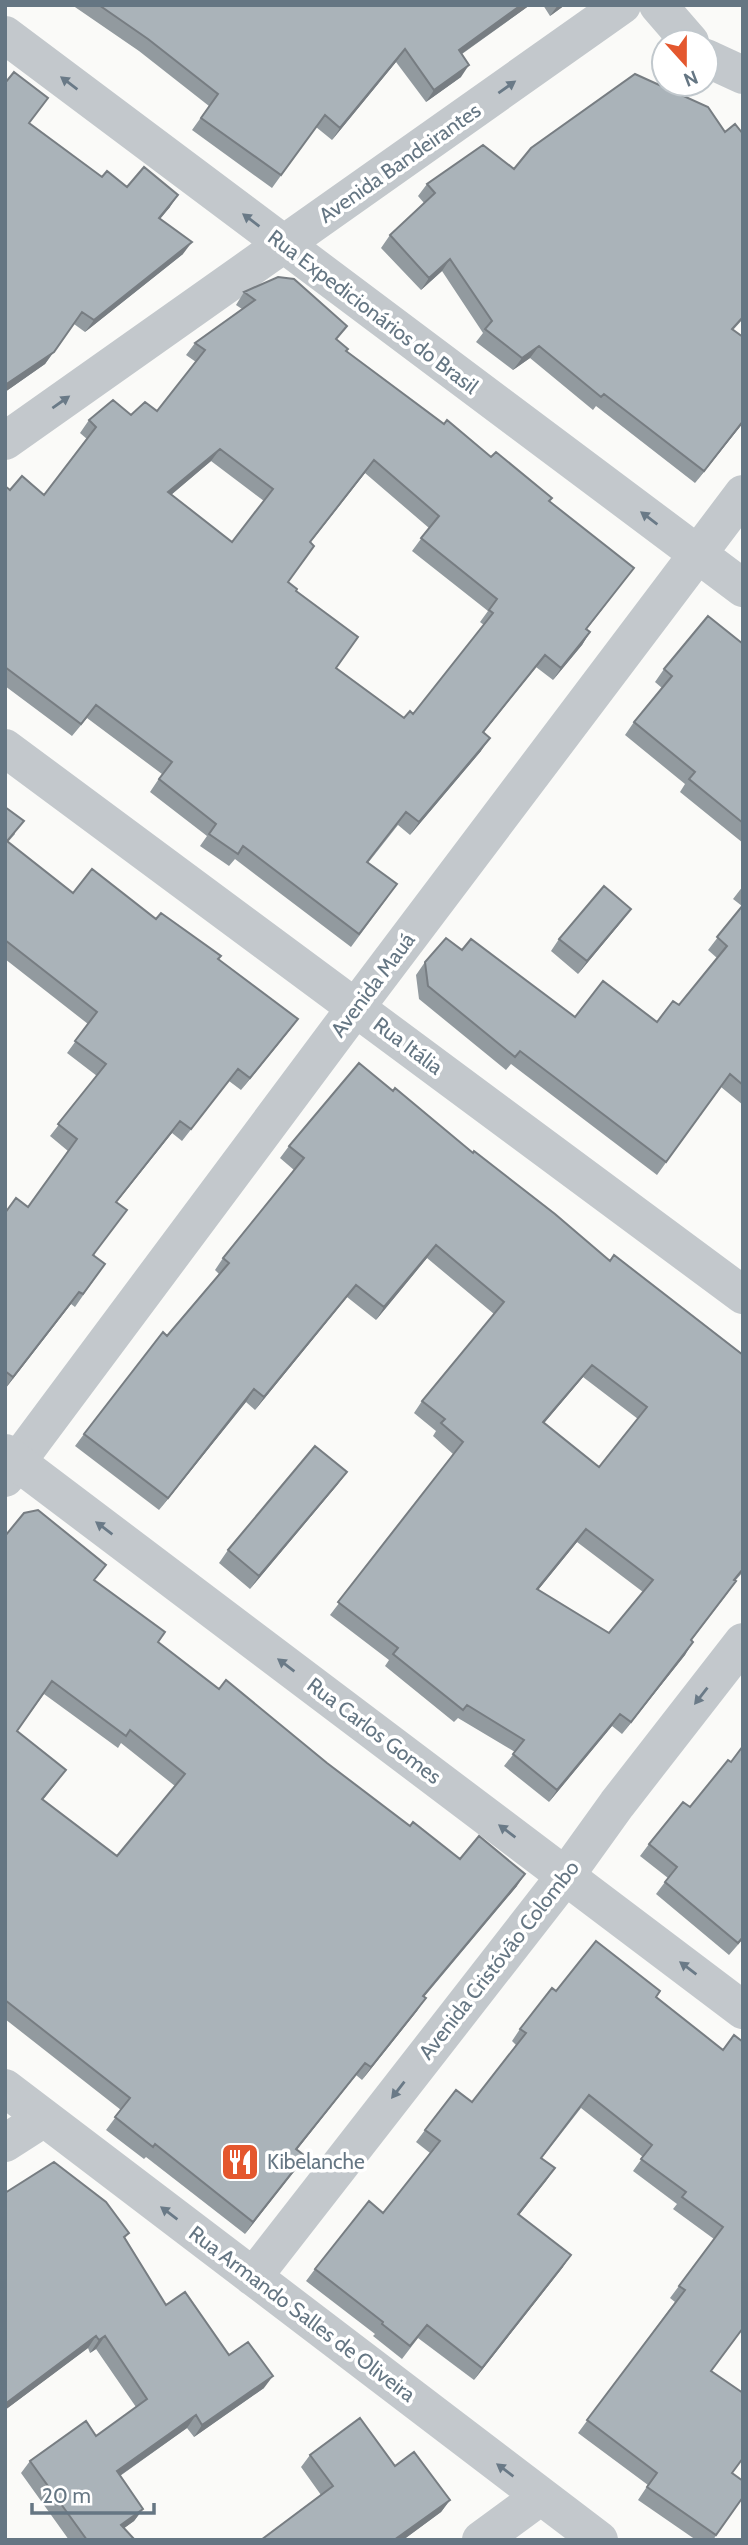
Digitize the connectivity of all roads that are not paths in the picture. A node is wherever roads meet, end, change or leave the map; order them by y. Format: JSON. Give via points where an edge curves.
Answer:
{"nodes":[{"id":1,"x":622,"y":5,"type":"edge"},
{"id":2,"x":658,"y":5,"type":"edge"},
{"id":3,"x":678,"y":28,"type":"edge"},
{"id":4,"x":5,"y":35,"type":"edge"},
{"id":5,"x":720,"y":64,"type":"edge"},
{"id":6,"x":743,"y":75,"type":"edge"},
{"id":7,"x":284,"y":246,"type":"junction"},
{"id":8,"x":5,"y":441,"type":"edge"},
{"id":9,"x":743,"y":494,"type":"edge"},
{"id":10,"x":696,"y":553,"type":"junction"},
{"id":11,"x":743,"y":588,"type":"edge"},
{"id":12,"x":5,"y":748,"type":"edge"},
{"id":13,"x":355,"y":1007,"type":"junction"},
{"id":14,"x":743,"y":1295,"type":"edge"},
{"id":15,"x":9,"y":1465,"type":"edge"},
{"id":16,"x":743,"y":1642,"type":"edge"},
{"id":17,"x":566,"y":1875,"type":"junction"},
{"id":18,"x":743,"y":2010,"type":"edge"},
{"id":19,"x":5,"y":2088,"type":"edge"},
{"id":20,"x":44,"y":2118,"type":"junction"},
{"id":21,"x":5,"y":2143,"type":"edge"},
{"id":22,"x":253,"y":2277,"type":"junction"},
{"id":23,"x":541,"y":2496,"type":"junction"},
{"id":24,"x":481,"y":2540,"type":"edge"},
{"id":25,"x":599,"y":2540,"type":"edge"}],
"edges":[{"from":7,"to":1,"type":"street","name":"Avenida Bandeirantes","one_way":true},
{"from":2,"to":3,"type":"street"},
{"from":7,"to":4,"type":"street","name":"Rua Expedicionários do Brasil","one_way":true},
{"from":5,"to":6,"type":"street"},
{"from":8,"to":7,"type":"street","name":"Avenida Bandeirantes","one_way":true},
{"from":10,"to":7,"type":"street","name":"Rua Expedicionários do Brasil","one_way":true},
{"from":9,"to":10,"type":"street","name":"Avenida Mauá"},
{"from":10,"to":11,"type":"street","name":"Rua Expedicionários do Brasil"},
{"from":10,"to":13,"type":"street","name":"Avenida Mauá"},
{"from":12,"to":13,"type":"street","name":"Rua Itália"},
{"from":13,"to":14,"type":"street","name":"Rua Itália"},
{"from":13,"to":15,"type":"street","name":"Avenida Mauá"},
{"from":17,"to":15,"type":"street","name":"Rua Carlos Gomes","one_way":true},
{"from":16,"to":17,"type":"street","name":"Avenida Cristóvão Colombo","one_way":true},
{"from":18,"to":17,"type":"street","name":"Rua Carlos Gomes","one_way":true},
{"from":17,"to":22,"type":"street","name":"Avenida Cristóvão Colombo","one_way":true},
{"from":19,"to":20,"type":"street","name":"Rua Armando Salles de Oliveira"},
{"from":20,"to":21,"type":"street"},
{"from":22,"to":20,"type":"street","name":"Rua Armando Salles de Oliveira","one_way":true},
{"from":23,"to":22,"type":"street","name":"Rua Armando Salles de Oliveira","one_way":true},
{"from":23,"to":24,"type":"street"},
{"from":23,"to":25,"type":"street","name":"Rua Armando Salles de Oliveira"}]}
